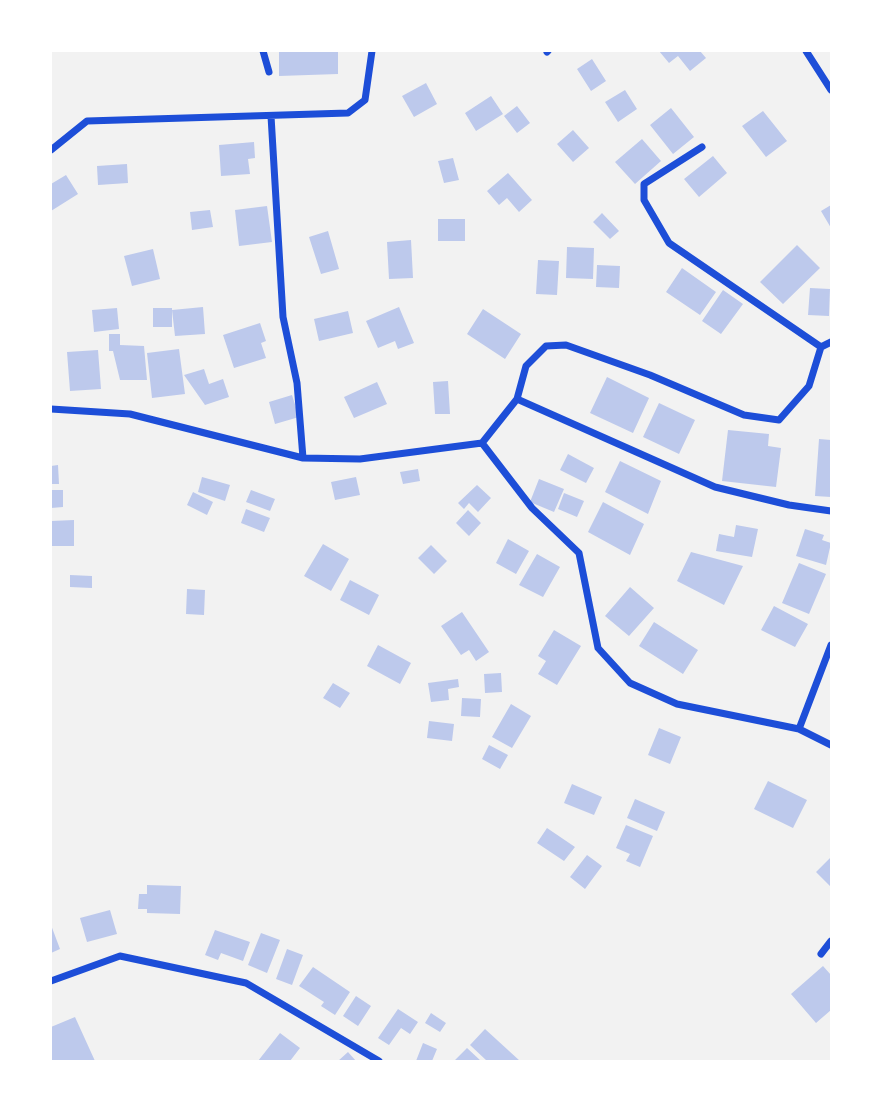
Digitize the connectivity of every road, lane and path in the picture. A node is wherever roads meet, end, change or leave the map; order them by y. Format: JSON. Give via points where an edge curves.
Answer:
{"nodes":[{"id":1,"x":264,"y":51,"type":"edge"},
{"id":2,"x":372,"y":51,"type":"edge"},
{"id":3,"x":806,"y":51,"type":"edge"},
{"id":4,"x":269,"y":72,"type":"dead end"},
{"id":5,"x":831,"y":90,"type":"edge"},
{"id":6,"x":271,"y":116,"type":"junction"},
{"id":7,"x":702,"y":147,"type":"dead end"},
{"id":8,"x":51,"y":150,"type":"edge"},
{"id":9,"x":831,"y":342,"type":"edge"},
{"id":10,"x":821,"y":346,"type":"junction"},
{"id":11,"x":517,"y":399,"type":"junction"},
{"id":12,"x":51,"y":407,"type":"edge"},
{"id":13,"x":482,"y":443,"type":"junction"},
{"id":14,"x":303,"y":458,"type":"junction"},
{"id":15,"x":831,"y":511,"type":"edge"},
{"id":16,"x":831,"y":645,"type":"edge"},
{"id":17,"x":799,"y":729,"type":"junction"},
{"id":18,"x":831,"y":745,"type":"edge"},
{"id":19,"x":831,"y":941,"type":"edge"},
{"id":20,"x":821,"y":954,"type":"dead end"},
{"id":21,"x":51,"y":981,"type":"edge"},
{"id":22,"x":379,"y":1061,"type":"edge"}],
"edges":[{"from":1,"to":4,"type":"street"},
{"from":2,"to":6,"type":"street","via":[[365,100],[348,113]]},
{"from":3,"to":5,"type":"street"},
{"from":6,"to":8,"type":"street","via":[[87,121]]},
{"from":6,"to":14,"type":"street","via":[[283,317],[297,383]]},
{"from":7,"to":10,"type":"street","via":[[645,184],[644,200],[669,243]]},
{"from":9,"to":10,"type":"street"},
{"from":10,"to":11,"type":"street","via":[[809,386],[779,420],[744,415],[566,345],[545,346],[526,366]]},
{"from":11,"to":13,"type":"street"},
{"from":11,"to":15,"type":"street","via":[[715,487],[789,506]]},
{"from":12,"to":14,"type":"street","via":[[130,414]]},
{"from":13,"to":14,"type":"street","via":[[360,459]]},
{"from":13,"to":17,"type":"street","via":[[532,508],[579,553],[598,648],[630,683],[677,704]]},
{"from":16,"to":17,"type":"street"},
{"from":17,"to":18,"type":"street"},
{"from":19,"to":20,"type":"street"},
{"from":21,"to":22,"type":"street","via":[[120,956],[246,983]]}]}
